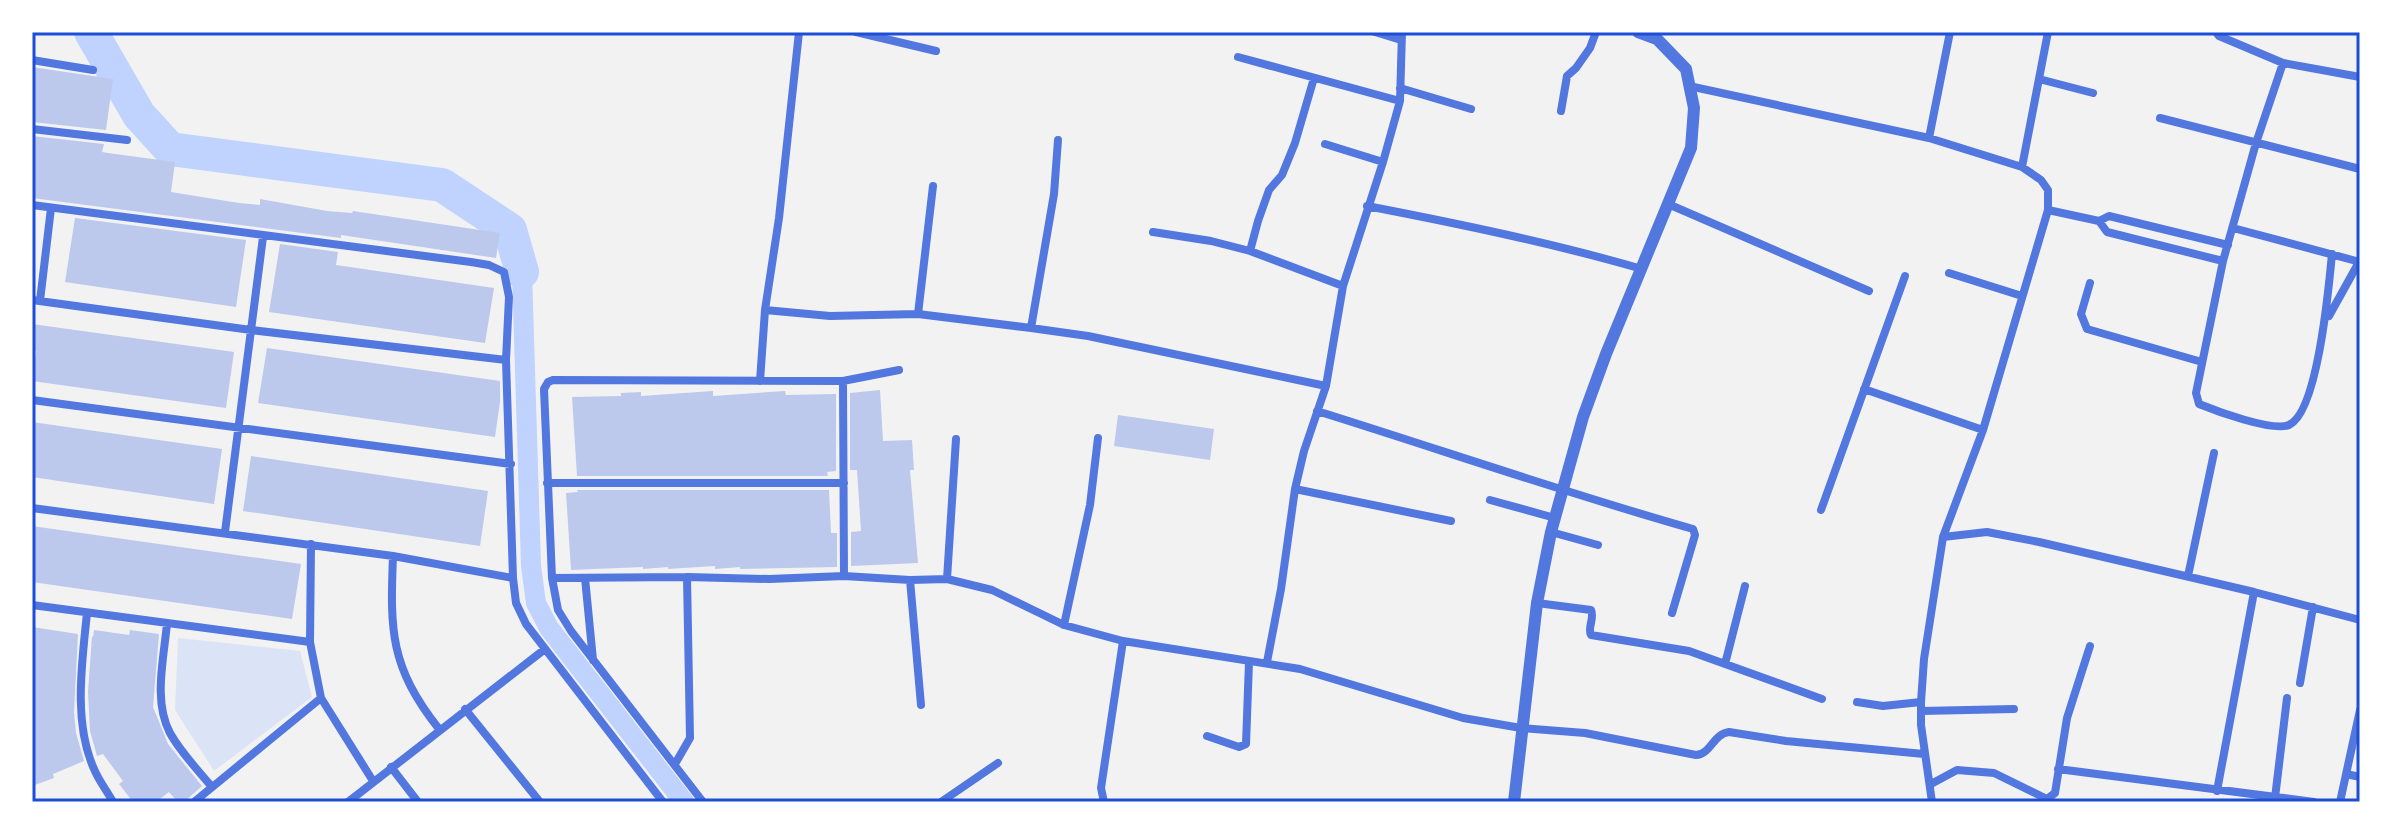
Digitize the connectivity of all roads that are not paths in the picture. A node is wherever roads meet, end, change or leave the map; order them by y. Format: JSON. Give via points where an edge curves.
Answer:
{"nodes":[{"id":1,"x":799,"y":32,"type":"edge"},
{"id":2,"x":856,"y":32,"type":"edge"},
{"id":3,"x":1375,"y":32,"type":"edge"},
{"id":4,"x":1596,"y":32,"type":"edge"},
{"id":5,"x":1638,"y":32,"type":"edge"},
{"id":6,"x":1950,"y":32,"type":"edge"},
{"id":7,"x":2048,"y":32,"type":"edge"},
{"id":8,"x":2216,"y":32,"type":"edge"},
{"id":9,"x":1657,"y":35,"type":"edge"},
{"id":10,"x":1402,"y":36,"type":"edge"},
{"id":11,"x":936,"y":51,"type":"dead end"},
{"id":12,"x":1238,"y":57,"type":"dead end"},
{"id":13,"x":32,"y":60,"type":"edge"},
{"id":14,"x":2283,"y":63,"type":"junction"},
{"id":15,"x":93,"y":70,"type":"dead end"},
{"id":16,"x":2360,"y":77,"type":"edge"},
{"id":17,"x":1314,"y":78,"type":"junction"},
{"id":18,"x":2039,"y":79,"type":"junction"},
{"id":19,"x":1689,"y":86,"type":"junction"},
{"id":20,"x":1400,"y":88,"type":"junction"},
{"id":21,"x":2093,"y":93,"type":"dead end"},
{"id":22,"x":1400,"y":101,"type":"junction"},
{"id":23,"x":1471,"y":109,"type":"dead end"},
{"id":24,"x":1561,"y":111,"type":"dead end"},
{"id":25,"x":2160,"y":118,"type":"dead end"},
{"id":26,"x":32,"y":129,"type":"edge"},
{"id":27,"x":1929,"y":138,"type":"junction"},
{"id":28,"x":127,"y":140,"type":"dead end"},
{"id":29,"x":1058,"y":140,"type":"dead end"},
{"id":30,"x":2256,"y":143,"type":"junction"},
{"id":31,"x":1325,"y":144,"type":"dead end"},
{"id":32,"x":1383,"y":162,"type":"junction"},
{"id":33,"x":2022,"y":167,"type":"junction"},
{"id":34,"x":2360,"y":169,"type":"edge"},
{"id":35,"x":933,"y":186,"type":"dead end"},
{"id":36,"x":1668,"y":204,"type":"junction"},
{"id":37,"x":32,"y":205,"type":"edge"},
{"id":38,"x":1367,"y":206,"type":"junction"},
{"id":39,"x":51,"y":208,"type":"junction"},
{"id":40,"x":2048,"y":210,"type":"junction"},
{"id":41,"x":2099,"y":221,"type":"junction"},
{"id":42,"x":2233,"y":228,"type":"junction"},
{"id":43,"x":1153,"y":232,"type":"dead end"},
{"id":44,"x":263,"y":237,"type":"junction"},
{"id":45,"x":2228,"y":245,"type":"junction"},
{"id":46,"x":1250,"y":251,"type":"junction"},
{"id":47,"x":2332,"y":254,"type":"junction"},
{"id":48,"x":2223,"y":261,"type":"junction"},
{"id":49,"x":2360,"y":262,"type":"edge"},
{"id":50,"x":1642,"y":269,"type":"junction"},
{"id":51,"x":1949,"y":273,"type":"dead end"},
{"id":52,"x":1905,"y":276,"type":"dead end"},
{"id":53,"x":2090,"y":283,"type":"dead end"},
{"id":54,"x":1343,"y":286,"type":"junction"},
{"id":55,"x":1869,"y":291,"type":"dead end"},
{"id":56,"x":2022,"y":296,"type":"junction"},
{"id":57,"x":36,"y":300,"type":"edge"},
{"id":58,"x":765,"y":310,"type":"junction"},
{"id":59,"x":918,"y":314,"type":"junction"},
{"id":60,"x":2327,"y":321,"type":"junction"},
{"id":61,"x":1031,"y":328,"type":"junction"},
{"id":62,"x":251,"y":330,"type":"junction"},
{"id":63,"x":506,"y":360,"type":"junction"},
{"id":64,"x":2202,"y":362,"type":"junction"},
{"id":65,"x":899,"y":370,"type":"dead end"},
{"id":66,"x":760,"y":381,"type":"junction"},
{"id":67,"x":843,"y":381,"type":"junction"},
{"id":68,"x":1326,"y":386,"type":"junction"},
{"id":69,"x":1864,"y":389,"type":"junction"},
{"id":70,"x":32,"y":400,"type":"edge"},
{"id":71,"x":1317,"y":411,"type":"junction"},
{"id":72,"x":237,"y":427,"type":"junction"},
{"id":73,"x":1983,"y":430,"type":"junction"},
{"id":74,"x":1098,"y":438,"type":"dead end"},
{"id":75,"x":956,"y":439,"type":"dead end"},
{"id":76,"x":2214,"y":453,"type":"dead end"},
{"id":77,"x":511,"y":464,"type":"junction"},
{"id":78,"x":547,"y":483,"type":"junction"},
{"id":79,"x":844,"y":483,"type":"junction"},
{"id":80,"x":1295,"y":489,"type":"junction"},
{"id":81,"x":1563,"y":491,"type":"junction"},
{"id":82,"x":1490,"y":500,"type":"dead end"},
{"id":83,"x":32,"y":508,"type":"edge"},
{"id":84,"x":1821,"y":510,"type":"dead end"},
{"id":85,"x":1555,"y":518,"type":"junction"},
{"id":86,"x":1451,"y":521,"type":"dead end"},
{"id":87,"x":225,"y":532,"type":"junction"},
{"id":88,"x":1551,"y":532,"type":"junction"},
{"id":89,"x":1943,"y":537,"type":"junction"},
{"id":90,"x":311,"y":544,"type":"junction"},
{"id":91,"x":1598,"y":545,"type":"dead end"},
{"id":92,"x":393,"y":556,"type":"junction"},
{"id":93,"x":844,"y":576,"type":"junction"},
{"id":94,"x":2188,"y":576,"type":"junction"},
{"id":95,"x":687,"y":577,"type":"junction"},
{"id":96,"x":513,"y":578,"type":"junction"},
{"id":97,"x":552,"y":578,"type":"junction"},
{"id":98,"x":585,"y":578,"type":"junction"},
{"id":99,"x":947,"y":579,"type":"junction"},
{"id":100,"x":910,"y":580,"type":"junction"},
{"id":101,"x":1745,"y":586,"type":"dead end"},
{"id":102,"x":2254,"y":592,"type":"junction"},
{"id":103,"x":1537,"y":603,"type":"junction"},
{"id":104,"x":32,"y":605,"type":"edge"},
{"id":105,"x":2313,"y":607,"type":"junction"},
{"id":106,"x":87,"y":613,"type":"junction"},
{"id":107,"x":1672,"y":613,"type":"dead end"},
{"id":108,"x":2360,"y":620,"type":"edge"},
{"id":109,"x":167,"y":623,"type":"junction"},
{"id":110,"x":1064,"y":625,"type":"junction"},
{"id":111,"x":1123,"y":641,"type":"junction"},
{"id":112,"x":310,"y":642,"type":"junction"},
{"id":113,"x":2090,"y":646,"type":"dead end"},
{"id":114,"x":545,"y":649,"type":"junction"},
{"id":115,"x":593,"y":660,"type":"junction"},
{"id":116,"x":1249,"y":662,"type":"junction"},
{"id":117,"x":1267,"y":662,"type":"junction"},
{"id":118,"x":1725,"y":664,"type":"junction"},
{"id":119,"x":2300,"y":683,"type":"dead end"},
{"id":120,"x":321,"y":698,"type":"junction"},
{"id":121,"x":2287,"y":698,"type":"dead end"},
{"id":122,"x":1822,"y":699,"type":"dead end"},
{"id":123,"x":1857,"y":702,"type":"dead end"},
{"id":124,"x":921,"y":705,"type":"dead end"},
{"id":125,"x":1921,"y":707,"type":"junction"},
{"id":126,"x":465,"y":709,"type":"junction"},
{"id":127,"x":2014,"y":709,"type":"dead end"},
{"id":128,"x":2360,"y":710,"type":"edge"},
{"id":129,"x":1521,"y":728,"type":"junction"},
{"id":130,"x":439,"y":729,"type":"junction"},
{"id":131,"x":1207,"y":736,"type":"dead end"},
{"id":132,"x":1924,"y":754,"type":"junction"},
{"id":133,"x":998,"y":763,"type":"dead end"},
{"id":134,"x":675,"y":764,"type":"junction"},
{"id":135,"x":391,"y":767,"type":"junction"},
{"id":136,"x":2058,"y":769,"type":"junction"},
{"id":137,"x":2346,"y":774,"type":"junction"},
{"id":138,"x":2360,"y":777,"type":"edge"},
{"id":139,"x":373,"y":781,"type":"junction"},
{"id":140,"x":1931,"y":784,"type":"junction"},
{"id":141,"x":212,"y":787,"type":"junction"},
{"id":142,"x":2217,"y":791,"type":"junction"},
{"id":143,"x":2275,"y":798,"type":"junction"},
{"id":144,"x":946,"y":801,"type":"edge"},
{"id":145,"x":2047,"y":801,"type":"edge"},
{"id":146,"x":113,"y":802,"type":"edge"},
{"id":147,"x":194,"y":802,"type":"edge"},
{"id":148,"x":348,"y":802,"type":"edge"},
{"id":149,"x":418,"y":802,"type":"edge"},
{"id":150,"x":540,"y":802,"type":"edge"},
{"id":151,"x":663,"y":802,"type":"edge"},
{"id":152,"x":703,"y":802,"type":"edge"},
{"id":153,"x":1104,"y":802,"type":"edge"},
{"id":154,"x":1514,"y":802,"type":"edge"},
{"id":155,"x":1932,"y":802,"type":"edge"},
{"id":156,"x":2314,"y":802,"type":"edge"},
{"id":157,"x":2340,"y":802,"type":"edge"}],
"edges":[{"from":1,"to":58,"type":"street"},
{"from":2,"to":11,"type":"street"},
{"from":3,"to":10,"type":"street"},
{"from":4,"to":24,"type":"street","via":[[1567,76]]},
{"from":5,"to":9,"type":"street"},
{"from":6,"to":27,"type":"street"},
{"from":7,"to":18,"type":"street"},
{"from":8,"to":14,"type":"street"},
{"from":9,"to":19,"type":"street","via":[[1686,69]]},
{"from":10,"to":20,"type":"street"},
{"from":12,"to":17,"type":"street"},
{"from":13,"to":15,"type":"street"},
{"from":14,"to":16,"type":"street"},
{"from":14,"to":30,"type":"street"},
{"from":17,"to":22,"type":"street"},
{"from":17,"to":46,"type":"street","via":[[1295,143],[1282,175],[1269,190]]},
{"from":18,"to":21,"type":"street"},
{"from":18,"to":33,"type":"street"},
{"from":19,"to":27,"type":"street"},
{"from":19,"to":36,"type":"street","via":[[1694,108],[1691,148]]},
{"from":20,"to":22,"type":"street"},
{"from":20,"to":23,"type":"street"},
{"from":22,"to":32,"type":"street"},
{"from":25,"to":30,"type":"street"},
{"from":26,"to":28,"type":"street"},
{"from":27,"to":33,"type":"street"},
{"from":29,"to":61,"type":"street"},
{"from":30,"to":34,"type":"street"},
{"from":30,"to":42,"type":"street"},
{"from":31,"to":32,"type":"street"},
{"from":32,"to":38,"type":"street"},
{"from":33,"to":40,"type":"street","via":[[2048,190]]},
{"from":35,"to":59,"type":"street"},
{"from":36,"to":50,"type":"street"},
{"from":36,"to":55,"type":"street"},
{"from":37,"to":39,"type":"street"},
{"from":38,"to":50,"type":"street"},
{"from":38,"to":54,"type":"street"},
{"from":39,"to":44,"type":"street"},
{"from":39,"to":57,"type":"street"},
{"from":40,"to":41,"type":"street"},
{"from":40,"to":56,"type":"street"},
{"from":41,"to":45,"type":"street","via":[[2109,216]]},
{"from":41,"to":48,"type":"street","via":[[2107,232]]},
{"from":42,"to":45,"type":"street"},
{"from":42,"to":47,"type":"street"},
{"from":43,"to":46,"type":"street"},
{"from":44,"to":62,"type":"street"},
{"from":44,"to":63,"type":"street","via":[[489,265],[504,272],[509,297]]},
{"from":45,"to":48,"type":"street"},
{"from":46,"to":54,"type":"street"},
{"from":47,"to":49,"type":"street"},
{"from":47,"to":60,"type":"street"},
{"from":48,"to":64,"type":"street"},
{"from":49,"to":60,"type":"street"},
{"from":50,"to":81,"type":"street","via":[[1583,417]]},
{"from":51,"to":56,"type":"street"},
{"from":52,"to":69,"type":"street"},
{"from":53,"to":64,"type":"street","via":[[2081,314],[2087,329]]},
{"from":54,"to":68,"type":"street"},
{"from":56,"to":73,"type":"street"},
{"from":57,"to":62,"type":"street"},
{"from":58,"to":59,"type":"street","via":[[830,316]]},
{"from":58,"to":66,"type":"street"},
{"from":59,"to":61,"type":"street"},
{"from":60,"to":64,"type":"street","via":[[2304,411],[2292,425],[2260,423],[2199,404]]},
{"from":61,"to":68,"type":"street"},
{"from":62,"to":63,"type":"street"},
{"from":62,"to":72,"type":"street"},
{"from":63,"to":77,"type":"street"},
{"from":65,"to":67,"type":"street"},
{"from":66,"to":67,"type":"street"},
{"from":66,"to":78,"type":"street","via":[[553,380],[543,393]]},
{"from":67,"to":79,"type":"street"},
{"from":68,"to":71,"type":"street"},
{"from":69,"to":73,"type":"street"},
{"from":69,"to":84,"type":"street"},
{"from":70,"to":72,"type":"street"},
{"from":71,"to":80,"type":"street"},
{"from":71,"to":81,"type":"street"},
{"from":72,"to":77,"type":"street"},
{"from":72,"to":87,"type":"street"},
{"from":73,"to":89,"type":"street"},
{"from":74,"to":110,"type":"street","via":[[1090,505]]},
{"from":75,"to":99,"type":"street"},
{"from":76,"to":94,"type":"street"},
{"from":77,"to":96,"type":"street"},
{"from":78,"to":79,"type":"street"},
{"from":78,"to":97,"type":"street"},
{"from":79,"to":93,"type":"street"},
{"from":80,"to":86,"type":"street"},
{"from":80,"to":117,"type":"street"},
{"from":81,"to":85,"type":"street"},
{"from":81,"to":107,"type":"street","via":[[1693,529]]},
{"from":82,"to":85,"type":"street"},
{"from":83,"to":87,"type":"street"},
{"from":85,"to":88,"type":"street"},
{"from":87,"to":90,"type":"street"},
{"from":88,"to":91,"type":"street"},
{"from":88,"to":103,"type":"street"},
{"from":89,"to":94,"type":"street","via":[[1987,532]]},
{"from":89,"to":125,"type":"street"},
{"from":90,"to":92,"type":"street"},
{"from":90,"to":112,"type":"street"},
{"from":92,"to":96,"type":"street"},
{"from":92,"to":130,"type":"street","via":[[394,641],[417,701]]},
{"from":93,"to":95,"type":"street"},
{"from":93,"to":100,"type":"street"},
{"from":94,"to":102,"type":"street"},
{"from":95,"to":98,"type":"street"},
{"from":95,"to":134,"type":"street","via":[[690,738]]},
{"from":96,"to":114,"type":"street","via":[[518,609]]},
{"from":97,"to":98,"type":"street"},
{"from":97,"to":115,"type":"street","via":[[558,610]]},
{"from":98,"to":115,"type":"street"},
{"from":99,"to":100,"type":"street"},
{"from":99,"to":110,"type":"street","via":[[992,590]]},
{"from":100,"to":124,"type":"street"},
{"from":101,"to":118,"type":"street"},
{"from":102,"to":105,"type":"street"},
{"from":102,"to":142,"type":"street"},
{"from":103,"to":118,"type":"street","via":[[1591,610],[1591,635],[1689,651]]},
{"from":103,"to":129,"type":"street"},
{"from":104,"to":106,"type":"street"},
{"from":105,"to":108,"type":"street"},
{"from":105,"to":119,"type":"street"},
{"from":106,"to":109,"type":"street"},
{"from":106,"to":146,"type":"street","via":[[84,730],[94,769]]},
{"from":109,"to":112,"type":"street"},
{"from":109,"to":141,"type":"street","via":[[164,715],[169,732]]},
{"from":110,"to":111,"type":"street"},
{"from":111,"to":116,"type":"street"},
{"from":111,"to":153,"type":"street","via":[[1101,788]]},
{"from":112,"to":120,"type":"street"},
{"from":113,"to":136,"type":"street","via":[[2067,718]]},
{"from":114,"to":126,"type":"street"},
{"from":114,"to":151,"type":"street"},
{"from":115,"to":134,"type":"street"},
{"from":116,"to":117,"type":"street"},
{"from":116,"to":131,"type":"street","via":[[1246,744],[1239,747]]},
{"from":117,"to":129,"type":"street","via":[[1463,718]]},
{"from":118,"to":122,"type":"street"},
{"from":120,"to":139,"type":"street"},
{"from":120,"to":141,"type":"street"},
{"from":121,"to":143,"type":"street"},
{"from":123,"to":125,"type":"street"},
{"from":125,"to":127,"type":"street"},
{"from":125,"to":132,"type":"street"},
{"from":126,"to":130,"type":"street"},
{"from":126,"to":150,"type":"street"},
{"from":128,"to":137,"type":"street"},
{"from":129,"to":132,"type":"street","via":[[1585,733],[1696,755],[1729,732]]},
{"from":129,"to":154,"type":"street"},
{"from":130,"to":135,"type":"street"},
{"from":132,"to":140,"type":"street"},
{"from":133,"to":144,"type":"street"},
{"from":134,"to":152,"type":"street"},
{"from":135,"to":139,"type":"street"},
{"from":135,"to":149,"type":"street"},
{"from":136,"to":142,"type":"street"},
{"from":136,"to":145,"type":"street","via":[[2055,793]]},
{"from":137,"to":138,"type":"street"},
{"from":137,"to":157,"type":"street"},
{"from":139,"to":148,"type":"street"},
{"from":140,"to":145,"type":"street","via":[[1957,770],[1994,773]]},
{"from":140,"to":155,"type":"street"},
{"from":141,"to":147,"type":"street"},
{"from":142,"to":143,"type":"street"},
{"from":143,"to":156,"type":"street"}]}
